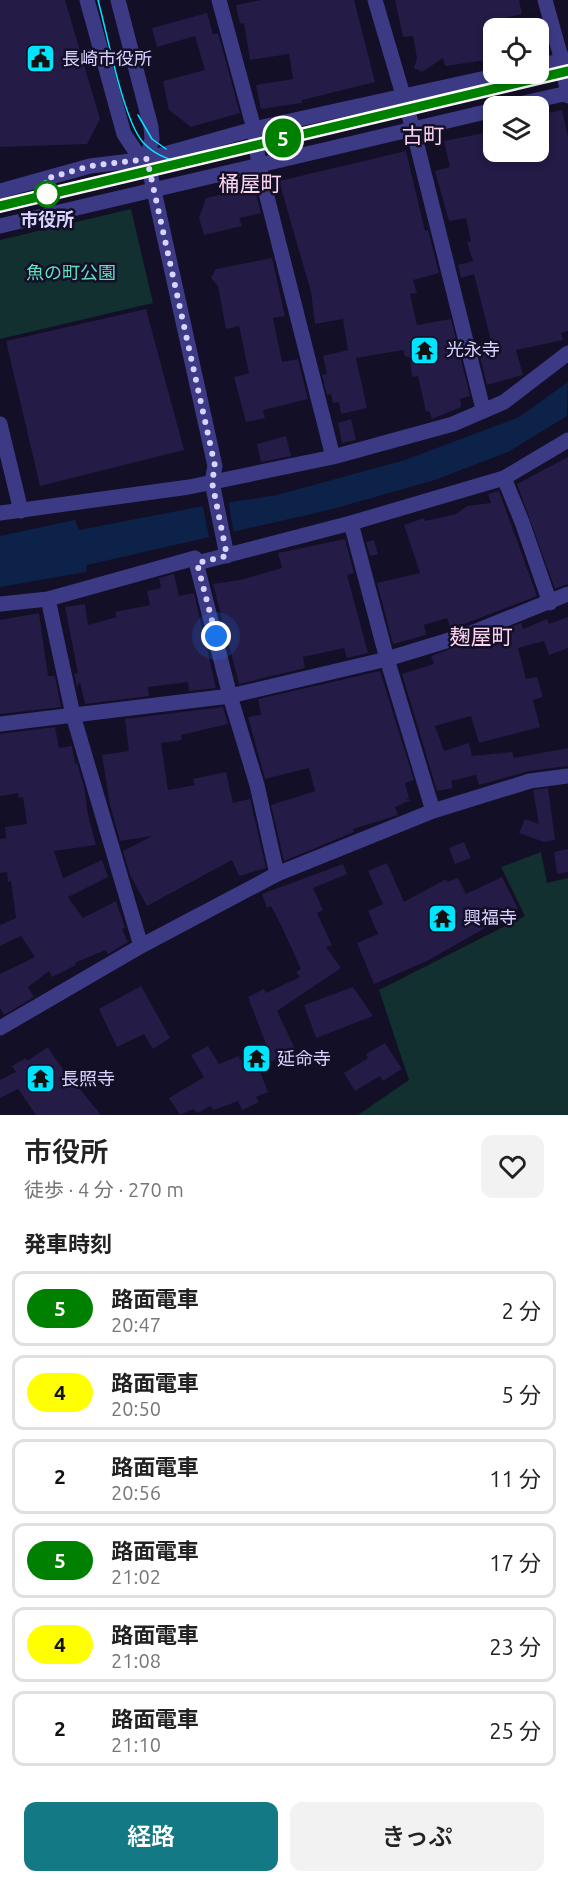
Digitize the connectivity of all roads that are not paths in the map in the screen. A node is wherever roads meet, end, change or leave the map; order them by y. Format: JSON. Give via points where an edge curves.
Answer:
{"nodes":[{"id":1,"x":87,"y":0,"type":"edge"},
{"id":2,"x":118,"y":0,"type":"edge"},
{"id":3,"x":219,"y":0,"type":"edge"},
{"id":4,"x":375,"y":0,"type":"edge"},
{"id":5,"x":545,"y":0,"type":"edge"},
{"id":6,"x":565,"y":60,"type":"edge"},
{"id":7,"x":549,"y":64,"type":"edge"},
{"id":8,"x":483,"y":79,"type":"edge"},
{"id":9,"x":568,"y":94,"type":"edge"},
{"id":10,"x":402,"y":96,"type":"junction"},
{"id":11,"x":549,"y":98,"type":"edge"},
{"id":12,"x":483,"y":113,"type":"edge"},
{"id":13,"x":254,"y":129,"type":"junction"},
{"id":14,"x":414,"y":129,"type":"junction"},
{"id":15,"x":147,"y":159,"type":"junction"},
{"id":16,"x":258,"y":165,"type":"junction"},
{"id":17,"x":156,"y":190,"type":"junction"},
{"id":18,"x":0,"y":191,"type":"edge"},
{"id":19,"x":0,"y":226,"type":"edge"},
{"id":20,"x":568,"y":353,"type":"edge"},
{"id":21,"x":483,"y":409,"type":"junction"},
{"id":22,"x":0,"y":424,"type":"edge"},
{"id":23,"x":568,"y":440,"type":"edge"},
{"id":24,"x":333,"y":457,"type":"junction"},
{"id":25,"x":504,"y":478,"type":"junction"},
{"id":26,"x":212,"y":482,"type":"junction"},
{"id":27,"x":21,"y":511,"type":"junction"},
{"id":28,"x":0,"y":513,"type":"edge"},
{"id":29,"x":351,"y":523,"type":"junction"},
{"id":30,"x":227,"y":556,"type":"junction"},
{"id":31,"x":197,"y":563,"type":"junction"},
{"id":32,"x":568,"y":594,"type":"edge"},
{"id":33,"x":48,"y":599,"type":"junction"},
{"id":34,"x":550,"y":603,"type":"junction"},
{"id":35,"x":0,"y":604,"type":"edge"},
{"id":36,"x":387,"y":659,"type":"junction"},
{"id":37,"x":230,"y":696,"type":"junction"},
{"id":38,"x":73,"y":715,"type":"junction"},
{"id":39,"x":0,"y":724,"type":"edge"},
{"id":40,"x":568,"y":776,"type":"edge"},
{"id":41,"x":433,"y":811,"type":"junction"},
{"id":42,"x":277,"y":874,"type":"junction"},
{"id":43,"x":141,"y":946,"type":"junction"},
{"id":44,"x":0,"y":1028,"type":"edge"}],
"edges":[{"from":1,"to":15,"type":"street","via":[[124,134],[136,152]]},
{"from":2,"to":15,"type":"street","via":[[151,127]]},
{"from":3,"to":13,"type":"street"},
{"from":4,"to":10,"type":"street"},
{"from":5,"to":6,"type":"street"},
{"from":6,"to":7,"type":"street"},
{"from":6,"to":9,"type":"street"},
{"from":8,"to":10,"type":"street"},
{"from":9,"to":11,"type":"street"},
{"from":10,"to":13,"type":"street"},
{"from":10,"to":14,"type":"street"},
{"from":12,"to":14,"type":"street"},
{"from":13,"to":15,"type":"street"},
{"from":13,"to":16,"type":"street"},
{"from":14,"to":16,"type":"street"},
{"from":14,"to":21,"type":"street"},
{"from":15,"to":17,"type":"street"},
{"from":15,"to":18,"type":"street","via":[[90,166]]},
{"from":16,"to":17,"type":"street"},
{"from":16,"to":24,"type":"street"},
{"from":17,"to":19,"type":"street"},
{"from":17,"to":26,"type":"street","via":[[215,466]]},
{"from":20,"to":21,"type":"street","via":[[504,402]]},
{"from":21,"to":24,"type":"street","via":[[453,424]]},
{"from":22,"to":27,"type":"street"},
{"from":23,"to":25,"type":"street"},
{"from":24,"to":26,"type":"street"},
{"from":25,"to":29,"type":"street"},
{"from":25,"to":34,"type":"street"},
{"from":26,"to":27,"type":"street"},
{"from":26,"to":30,"type":"street"},
{"from":27,"to":28,"type":"street"},
{"from":29,"to":30,"type":"street"},
{"from":29,"to":36,"type":"street"},
{"from":30,"to":31,"type":"street"},
{"from":31,"to":33,"type":"street","via":[[195,558]]},
{"from":31,"to":37,"type":"street"},
{"from":32,"to":34,"type":"street"},
{"from":33,"to":35,"type":"street"},
{"from":33,"to":38,"type":"street"},
{"from":34,"to":36,"type":"street"},
{"from":36,"to":37,"type":"street"},
{"from":36,"to":41,"type":"street"},
{"from":37,"to":38,"type":"street"},
{"from":37,"to":42,"type":"street","via":[[257,785]]},
{"from":38,"to":39,"type":"street"},
{"from":38,"to":43,"type":"street"},
{"from":40,"to":41,"type":"street","via":[[530,781]]},
{"from":41,"to":42,"type":"street"},
{"from":42,"to":43,"type":"street"},
{"from":43,"to":44,"type":"street"}]}
